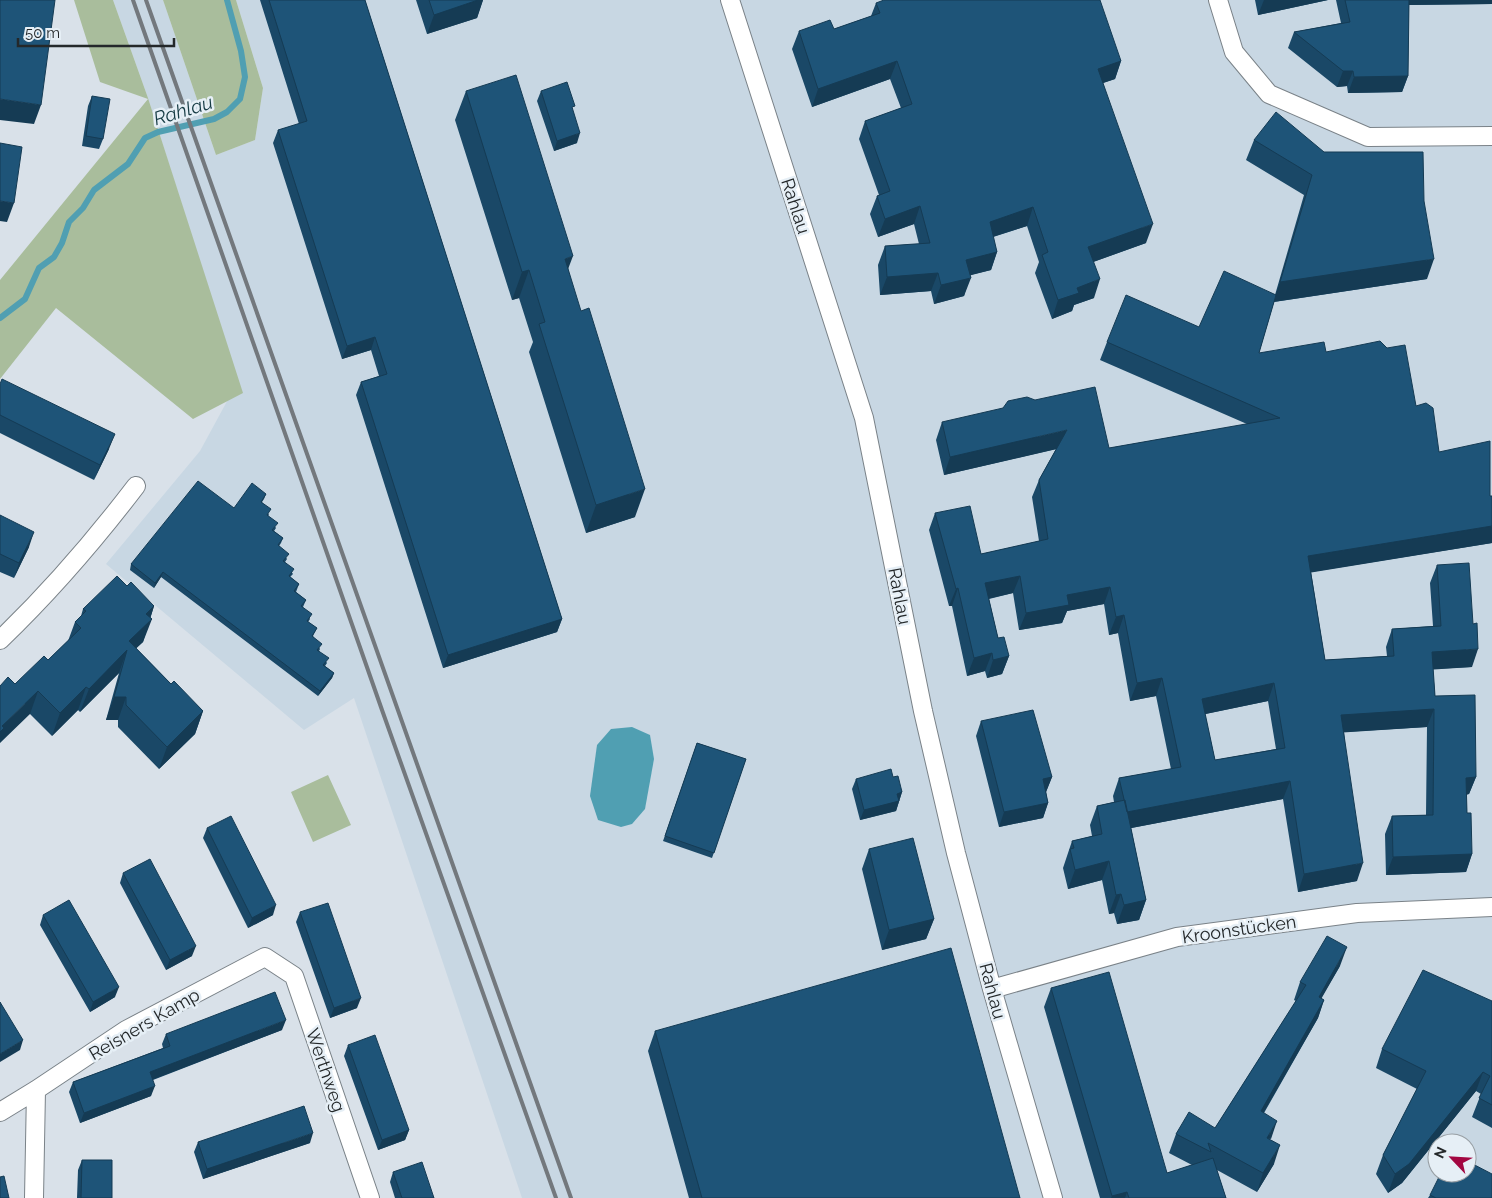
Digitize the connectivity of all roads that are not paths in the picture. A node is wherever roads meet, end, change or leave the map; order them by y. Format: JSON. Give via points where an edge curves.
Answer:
{"nodes":[{"id":1,"x":730,"y":0,"type":"edge"},
{"id":2,"x":1218,"y":0,"type":"edge"},
{"id":3,"x":1492,"y":136,"type":"edge"},
{"id":4,"x":136,"y":486,"type":"dead end"},
{"id":5,"x":0,"y":640,"type":"edge"},
{"id":6,"x":1492,"y":907,"type":"edge"},
{"id":7,"x":265,"y":957,"type":"joint"},
{"id":8,"x":992,"y":989,"type":"junction"},
{"id":9,"x":36,"y":1090,"type":"junction"},
{"id":10,"x":0,"y":1112,"type":"edge"},
{"id":11,"x":34,"y":1198,"type":"edge"},
{"id":12,"x":370,"y":1198,"type":"edge"},
{"id":13,"x":1053,"y":1198,"type":"edge"}],
"edges":[{"from":1,"to":8,"type":"street","name":"Rahlau","via":[[864,418],[923,711]]},
{"from":2,"to":3,"type":"street","via":[[1234,52],[1269,94],[1368,137]]},
{"from":4,"to":5,"type":"street","via":[[44,598]]},
{"from":6,"to":8,"type":"street","name":"Kroonstücken","via":[[1357,913],[1177,937]]},
{"from":7,"to":9,"type":"street","name":"Reisners Kamp","via":[[126,1030]]},
{"from":7,"to":12,"type":"street","name":"Werthweg","via":[[294,976]]},
{"from":8,"to":13,"type":"street","name":"Rahlau"},
{"from":9,"to":10,"type":"street","name":"Reisners Kamp"},
{"from":9,"to":11,"type":"street"}]}
